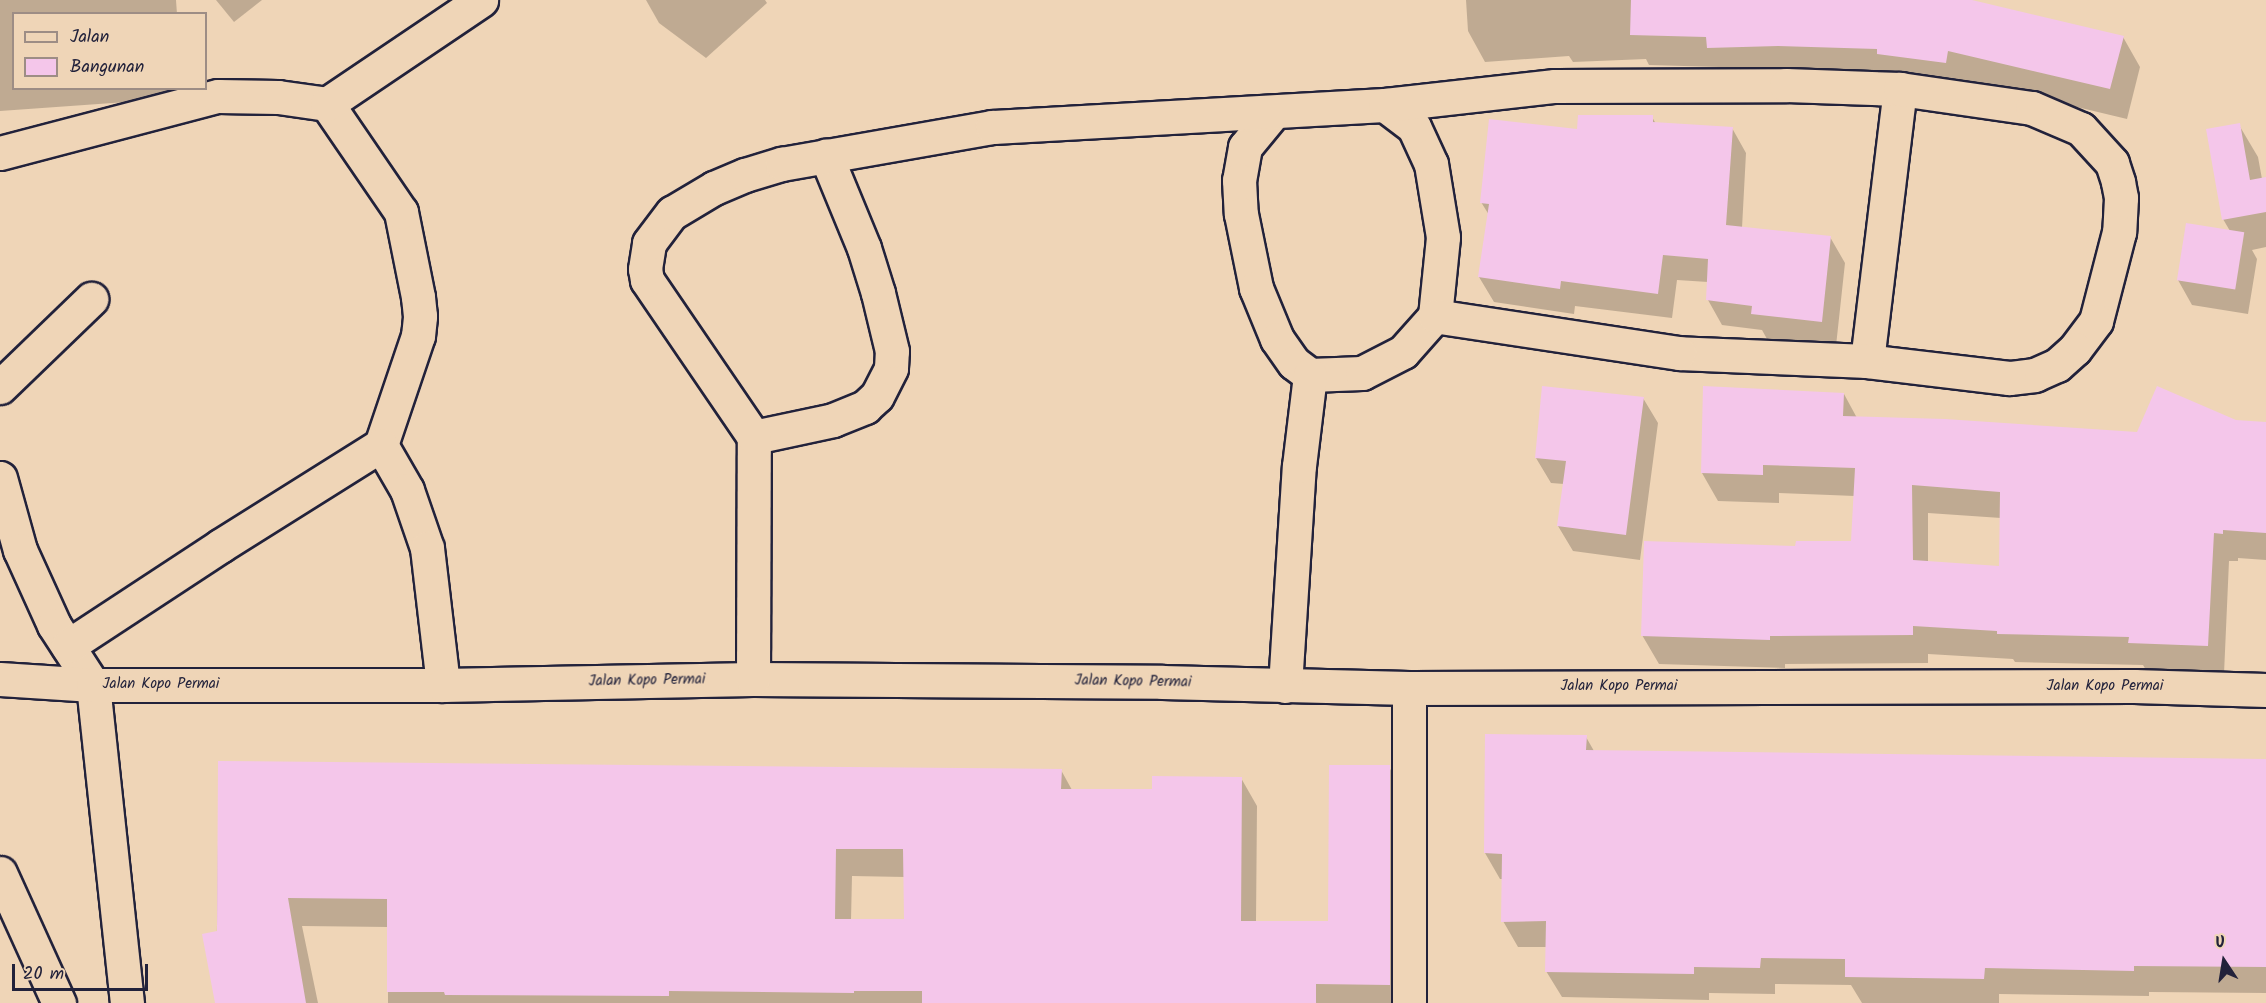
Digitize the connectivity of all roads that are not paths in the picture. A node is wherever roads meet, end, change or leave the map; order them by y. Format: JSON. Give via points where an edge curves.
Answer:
{"nodes":[{"id":1,"x":481,"y":0,"type":"edge"},
{"id":2,"x":1900,"y":89,"type":"junction"},
{"id":3,"x":327,"y":104,"type":"junction"},
{"id":4,"x":1384,"y":105,"type":"junction"},
{"id":5,"x":1273,"y":113,"type":"junction"},
{"id":6,"x":0,"y":153,"type":"edge"},
{"id":7,"x":826,"y":156,"type":"junction"},
{"id":8,"x":91,"y":299,"type":"dead end"},
{"id":9,"x":1435,"y":316,"type":"junction"},
{"id":10,"x":1867,"y":361,"type":"junction"},
{"id":11,"x":1310,"y":375,"type":"junction"},
{"id":12,"x":0,"y":387,"type":"edge"},
{"id":13,"x":754,"y":437,"type":"junction"},
{"id":14,"x":381,"y":445,"type":"junction"},
{"id":15,"x":0,"y":478,"type":"edge"},
{"id":16,"x":68,"y":646,"type":"junction"},
{"id":17,"x":0,"y":679,"type":"edge"},
{"id":18,"x":753,"y":679,"type":"junction"},
{"id":19,"x":93,"y":685,"type":"junction"},
{"id":20,"x":443,"y":685,"type":"junction"},
{"id":21,"x":1285,"y":686,"type":"junction"},
{"id":22,"x":1409,"y":688,"type":"junction"},
{"id":23,"x":2266,"y":690,"type":"edge"},
{"id":24,"x":0,"y":873,"type":"edge"},
{"id":25,"x":59,"y":1003,"type":"edge"},
{"id":26,"x":127,"y":1003,"type":"edge"},
{"id":27,"x":1409,"y":1003,"type":"edge"}],
"edges":[{"from":1,"to":3,"type":"street"},
{"from":2,"to":4,"type":"street","via":[[1786,85],[1555,86]]},
{"from":2,"to":10,"type":"street"},
{"from":2,"to":10,"type":"street","via":[[2032,108],[2081,129],[2112,163],[2121,198],[2119,232],[2096,321],[2075,349],[2057,364],[2035,375],[2009,378]]},
{"from":3,"to":6,"type":"street","via":[[278,97],[218,96]]},
{"from":3,"to":14,"type":"street","via":[[401,212],[418,297],[418,336]]},
{"from":4,"to":5,"type":"street"},
{"from":4,"to":9,"type":"street","via":[[1414,127],[1431,164],[1443,237]]},
{"from":5,"to":7,"type":"street","via":[[992,127]]},
{"from":5,"to":11,"type":"street","via":[[1245,147],[1239,180],[1240,214],[1256,288],[1277,339],[1294,363]]},
{"from":7,"to":13,"type":"street","via":[[878,293],[892,351],[891,368],[877,396],[865,407],[832,420]]},
{"from":7,"to":13,"type":"street","via":[[782,164],[714,188],[672,213],[649,243],[647,280]]},
{"from":8,"to":12,"type":"street"},
{"from":9,"to":10,"type":"street","via":[[1679,353]]},
{"from":9,"to":11,"type":"street","via":[[1403,352],[1362,373]]},
{"from":11,"to":21,"type":"street","via":[[1299,466]]},
{"from":13,"to":18,"type":"street"},
{"from":14,"to":16,"type":"street"},
{"from":14,"to":20,"type":"street","via":[[406,490],[427,548]]},
{"from":15,"to":16,"type":"street","via":[[20,550],[54,625]]},
{"from":16,"to":19,"type":"street"},
{"from":17,"to":19,"type":"street","name":"Jalan Kopo Permai"},
{"from":18,"to":20,"type":"street","name":"Jalan Kopo Permai"},
{"from":18,"to":21,"type":"street","name":"Jalan Kopo Permai"},
{"from":19,"to":20,"type":"street","name":"Jalan Kopo Permai"},
{"from":19,"to":26,"type":"street"},
{"from":21,"to":22,"type":"street","name":"Jalan Kopo Permai"},
{"from":22,"to":23,"type":"street","name":"Jalan Kopo Permai","via":[[2134,686]]},
{"from":22,"to":27,"type":"street"},
{"from":24,"to":25,"type":"street"}]}
